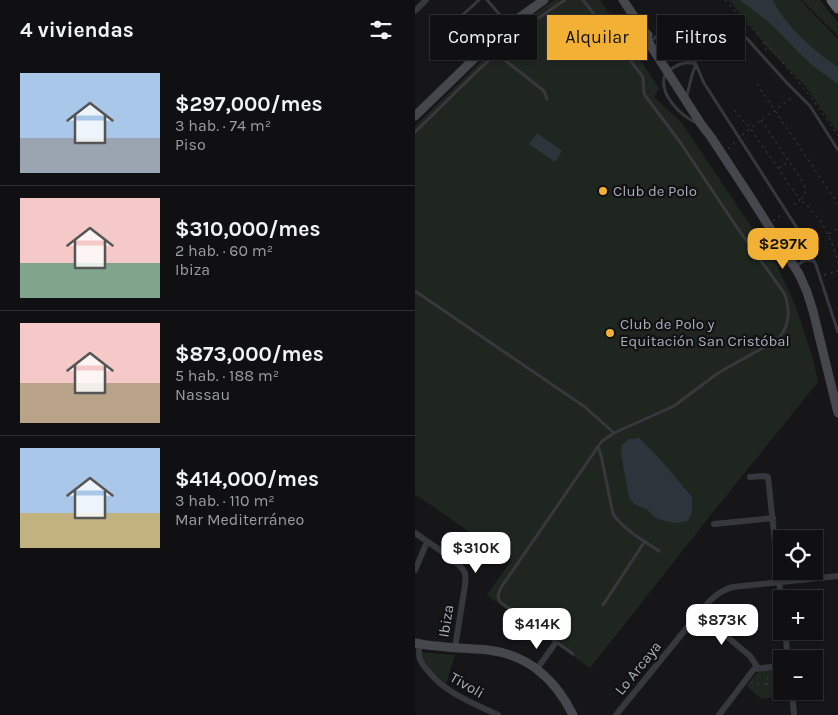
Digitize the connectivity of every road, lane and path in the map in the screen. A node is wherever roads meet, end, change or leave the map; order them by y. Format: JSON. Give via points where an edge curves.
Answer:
{"nodes":[{"id":1,"x":426,"y":0,"type":"edge"},
{"id":2,"x":479,"y":0,"type":"edge"},
{"id":3,"x":487,"y":0,"type":"edge"},
{"id":4,"x":545,"y":0,"type":"edge"},
{"id":5,"x":565,"y":0,"type":"edge"},
{"id":6,"x":583,"y":0,"type":"edge"},
{"id":7,"x":623,"y":0,"type":"edge"},
{"id":8,"x":725,"y":0,"type":"edge"},
{"id":9,"x":832,"y":0,"type":"edge"},
{"id":10,"x":838,"y":8,"type":"edge"},
{"id":11,"x":415,"y":10,"type":"edge"},
{"id":12,"x":500,"y":15,"type":"edge"},
{"id":13,"x":523,"y":15,"type":"edge"},
{"id":14,"x":633,"y":15,"type":"edge"},
{"id":15,"x":537,"y":19,"type":"edge"},
{"id":16,"x":647,"y":34,"type":"edge"},
{"id":17,"x":657,"y":36,"type":"edge"},
{"id":18,"x":745,"y":36,"type":"edge"},
{"id":19,"x":760,"y":37,"type":"junction"},
{"id":20,"x":647,"y":38,"type":"edge"},
{"id":21,"x":653,"y":40,"type":"junction"},
{"id":22,"x":657,"y":46,"type":"edge"},
{"id":23,"x":489,"y":60,"type":"edge"},
{"id":24,"x":505,"y":60,"type":"edge"},
{"id":25,"x":665,"y":60,"type":"edge"},
{"id":26,"x":694,"y":60,"type":"edge"},
{"id":27,"x":768,"y":61,"type":"junction"},
{"id":28,"x":470,"y":62,"type":"joint"},
{"id":29,"x":696,"y":64,"type":"junction"},
{"id":30,"x":669,"y":70,"type":"junction"},
{"id":31,"x":757,"y":84,"type":"dead end"},
{"id":32,"x":797,"y":93,"type":"junction"},
{"id":33,"x":687,"y":94,"type":"junction"},
{"id":34,"x":547,"y":99,"type":"dead end"},
{"id":35,"x":734,"y":110,"type":"dead end"},
{"id":36,"x":775,"y":110,"type":"junction"},
{"id":37,"x":415,"y":116,"type":"edge"},
{"id":38,"x":761,"y":120,"type":"junction"},
{"id":39,"x":750,"y":128,"type":"junction"},
{"id":40,"x":415,"y":132,"type":"edge"},
{"id":41,"x":838,"y":136,"type":"edge"},
{"id":42,"x":711,"y":137,"type":"junction"},
{"id":43,"x":739,"y":138,"type":"junction"},
{"id":44,"x":838,"y":150,"type":"edge"},
{"id":45,"x":722,"y":154,"type":"junction"},
{"id":46,"x":789,"y":162,"type":"junction"},
{"id":47,"x":779,"y":168,"type":"junction"},
{"id":48,"x":800,"y":200,"type":"junction"},
{"id":49,"x":838,"y":204,"type":"edge"},
{"id":50,"x":838,"y":228,"type":"edge"},
{"id":51,"x":828,"y":234,"type":"junction"},
{"id":52,"x":814,"y":261,"type":"junction"},
{"id":53,"x":838,"y":263,"type":"edge"},
{"id":54,"x":795,"y":266,"type":"junction"},
{"id":55,"x":838,"y":271,"type":"edge"},
{"id":56,"x":820,"y":276,"type":"junction"},
{"id":57,"x":415,"y":291,"type":"edge"},
{"id":58,"x":838,"y":332,"type":"edge"},
{"id":59,"x":838,"y":413,"type":"edge"},
{"id":60,"x":614,"y":433,"type":"junction"},
{"id":61,"x":597,"y":447,"type":"junction"},
{"id":62,"x":750,"y":477,"type":"dead end"},
{"id":63,"x":773,"y":518,"type":"junction"},
{"id":64,"x":714,"y":524,"type":"dead end"},
{"id":65,"x":415,"y":533,"type":"edge"},
{"id":66,"x":645,"y":541,"type":"junction"},
{"id":67,"x":427,"y":542,"type":"junction"},
{"id":68,"x":659,"y":550,"type":"dead end"},
{"id":69,"x":415,"y":570,"type":"edge"},
{"id":70,"x":838,"y":576,"type":"edge"},
{"id":71,"x":779,"y":582,"type":"junction"},
{"id":72,"x":780,"y":590,"type":"edge"},
{"id":73,"x":603,"y":605,"type":"dead end"},
{"id":74,"x":699,"y":613,"type":"junction"},
{"id":75,"x":417,"y":643,"type":"edge"},
{"id":76,"x":555,"y":643,"type":"junction"},
{"id":77,"x":455,"y":648,"type":"junction"},
{"id":78,"x":573,"y":654,"type":"dead end"},
{"id":79,"x":773,"y":667,"type":"joint"},
{"id":80,"x":758,"y":668,"type":"junction"},
{"id":81,"x":537,"y":669,"type":"junction"},
{"id":82,"x":747,"y":678,"type":"junction"},
{"id":83,"x":765,"y":684,"type":"junction"},
{"id":84,"x":773,"y":686,"type":"edge"},
{"id":85,"x":793,"y":700,"type":"edge"},
{"id":86,"x":498,"y":715,"type":"edge"},
{"id":87,"x":572,"y":715,"type":"edge"},
{"id":88,"x":616,"y":715,"type":"edge"},
{"id":89,"x":719,"y":715,"type":"edge"},
{"id":90,"x":794,"y":715,"type":"edge"}],
"edges":[{"from":1,"to":11,"type":"street"},
{"from":2,"to":28,"type":"lane","via":[[445,34]]},
{"from":3,"to":12,"type":"lane"},
{"from":4,"to":13,"type":"main road"},
{"from":5,"to":15,"type":"lane"},
{"from":6,"to":60,"type":"lane","via":[[643,77],[644,94],[784,293],[789,309],[788,321],[775,341],[718,373],[674,406]]},
{"from":7,"to":14,"type":"main road"},
{"from":8,"to":19,"type":"path"},
{"from":9,"to":10,"type":"highway"},
{"from":16,"to":21,"type":"main road"},
{"from":17,"to":21,"type":"lane"},
{"from":18,"to":27,"type":"lane"},
{"from":19,"to":27,"type":"path","via":[[766,47]]},
{"from":19,"to":41,"type":"path","via":[[801,84]]},
{"from":20,"to":30,"type":"main road"},
{"from":21,"to":22,"type":"main road"},
{"from":23,"to":40,"type":"lane"},
{"from":24,"to":34,"type":"lane","via":[[544,91]]},
{"from":25,"to":30,"type":"main road"},
{"from":26,"to":29,"type":"lane"},
{"from":27,"to":32,"type":"lane"},
{"from":28,"to":37,"type":"main road"},
{"from":29,"to":30,"type":"lane","via":[[683,63]]},
{"from":29,"to":33,"type":"lane"},
{"from":29,"to":43,"type":"lane","via":[[704,83]]},
{"from":30,"to":33,"type":"main road"},
{"from":30,"to":42,"type":"main road"},
{"from":31,"to":36,"type":"path"},
{"from":32,"to":36,"type":"path"},
{"from":32,"to":44,"type":"lane","via":[[810,106]]},
{"from":33,"to":42,"type":"main road"},
{"from":35,"to":39,"type":"path"},
{"from":36,"to":38,"type":"path"},
{"from":36,"to":49,"type":"path"},
{"from":38,"to":39,"type":"path"},
{"from":38,"to":46,"type":"path"},
{"from":39,"to":43,"type":"path"},
{"from":39,"to":47,"type":"path"},
{"from":42,"to":45,"type":"main road"},
{"from":43,"to":45,"type":"path"},
{"from":43,"to":52,"type":"lane","via":[[787,210]]},
{"from":45,"to":54,"type":"main road"},
{"from":46,"to":47,"type":"path"},
{"from":46,"to":48,"type":"path","via":[[805,188],[804,197]]},
{"from":47,"to":48,"type":"path"},
{"from":48,"to":51,"type":"path","via":[[821,220]]},
{"from":50,"to":51,"type":"path"},
{"from":51,"to":53,"type":"path"},
{"from":52,"to":54,"type":"lane","via":[[805,260]]},
{"from":52,"to":56,"type":"lane"},
{"from":54,"to":59,"type":"main road","via":[[813,311]]},
{"from":55,"to":56,"type":"path"},
{"from":56,"to":58,"type":"lane"},
{"from":57,"to":60,"type":"lane","via":[[585,407]]},
{"from":60,"to":61,"type":"lane"},
{"from":61,"to":66,"type":"lane","via":[[613,514]]},
{"from":61,"to":76,"type":"lane","via":[[500,589],[498,597],[500,602]]},
{"from":62,"to":63,"type":"street","via":[[768,477]]},
{"from":63,"to":64,"type":"street"},
{"from":63,"to":71,"type":"street"},
{"from":65,"to":67,"type":"street","name":"Ibiza"},
{"from":66,"to":68,"type":"lane"},
{"from":66,"to":73,"type":"lane"},
{"from":67,"to":69,"type":"street"},
{"from":67,"to":77,"type":"street","name":"Ibiza","via":[[465,572]]},
{"from":70,"to":71,"type":"street","name":"Lo Arcaya"},
{"from":71,"to":72,"type":"street"},
{"from":71,"to":74,"type":"street","name":"Lo Arcaya","via":[[729,588],[713,597]]},
{"from":74,"to":80,"type":"street","via":[[750,656]]},
{"from":74,"to":88,"type":"street","name":"Lo Arcaya"},
{"from":75,"to":77,"type":"main road"},
{"from":75,"to":86,"type":"street","name":"Tivoli","via":[[420,660],[439,683]]},
{"from":76,"to":78,"type":"lane"},
{"from":76,"to":81,"type":"street"},
{"from":77,"to":81,"type":"main road","via":[[506,654]]},
{"from":79,"to":80,"type":"street"},
{"from":79,"to":83,"type":"path"},
{"from":80,"to":82,"type":"street"},
{"from":81,"to":87,"type":"main road","via":[[558,689]]},
{"from":82,"to":83,"type":"path","via":[[754,684]]},
{"from":82,"to":89,"type":"street"},
{"from":83,"to":84,"type":"path"},
{"from":85,"to":90,"type":"street"}]}
